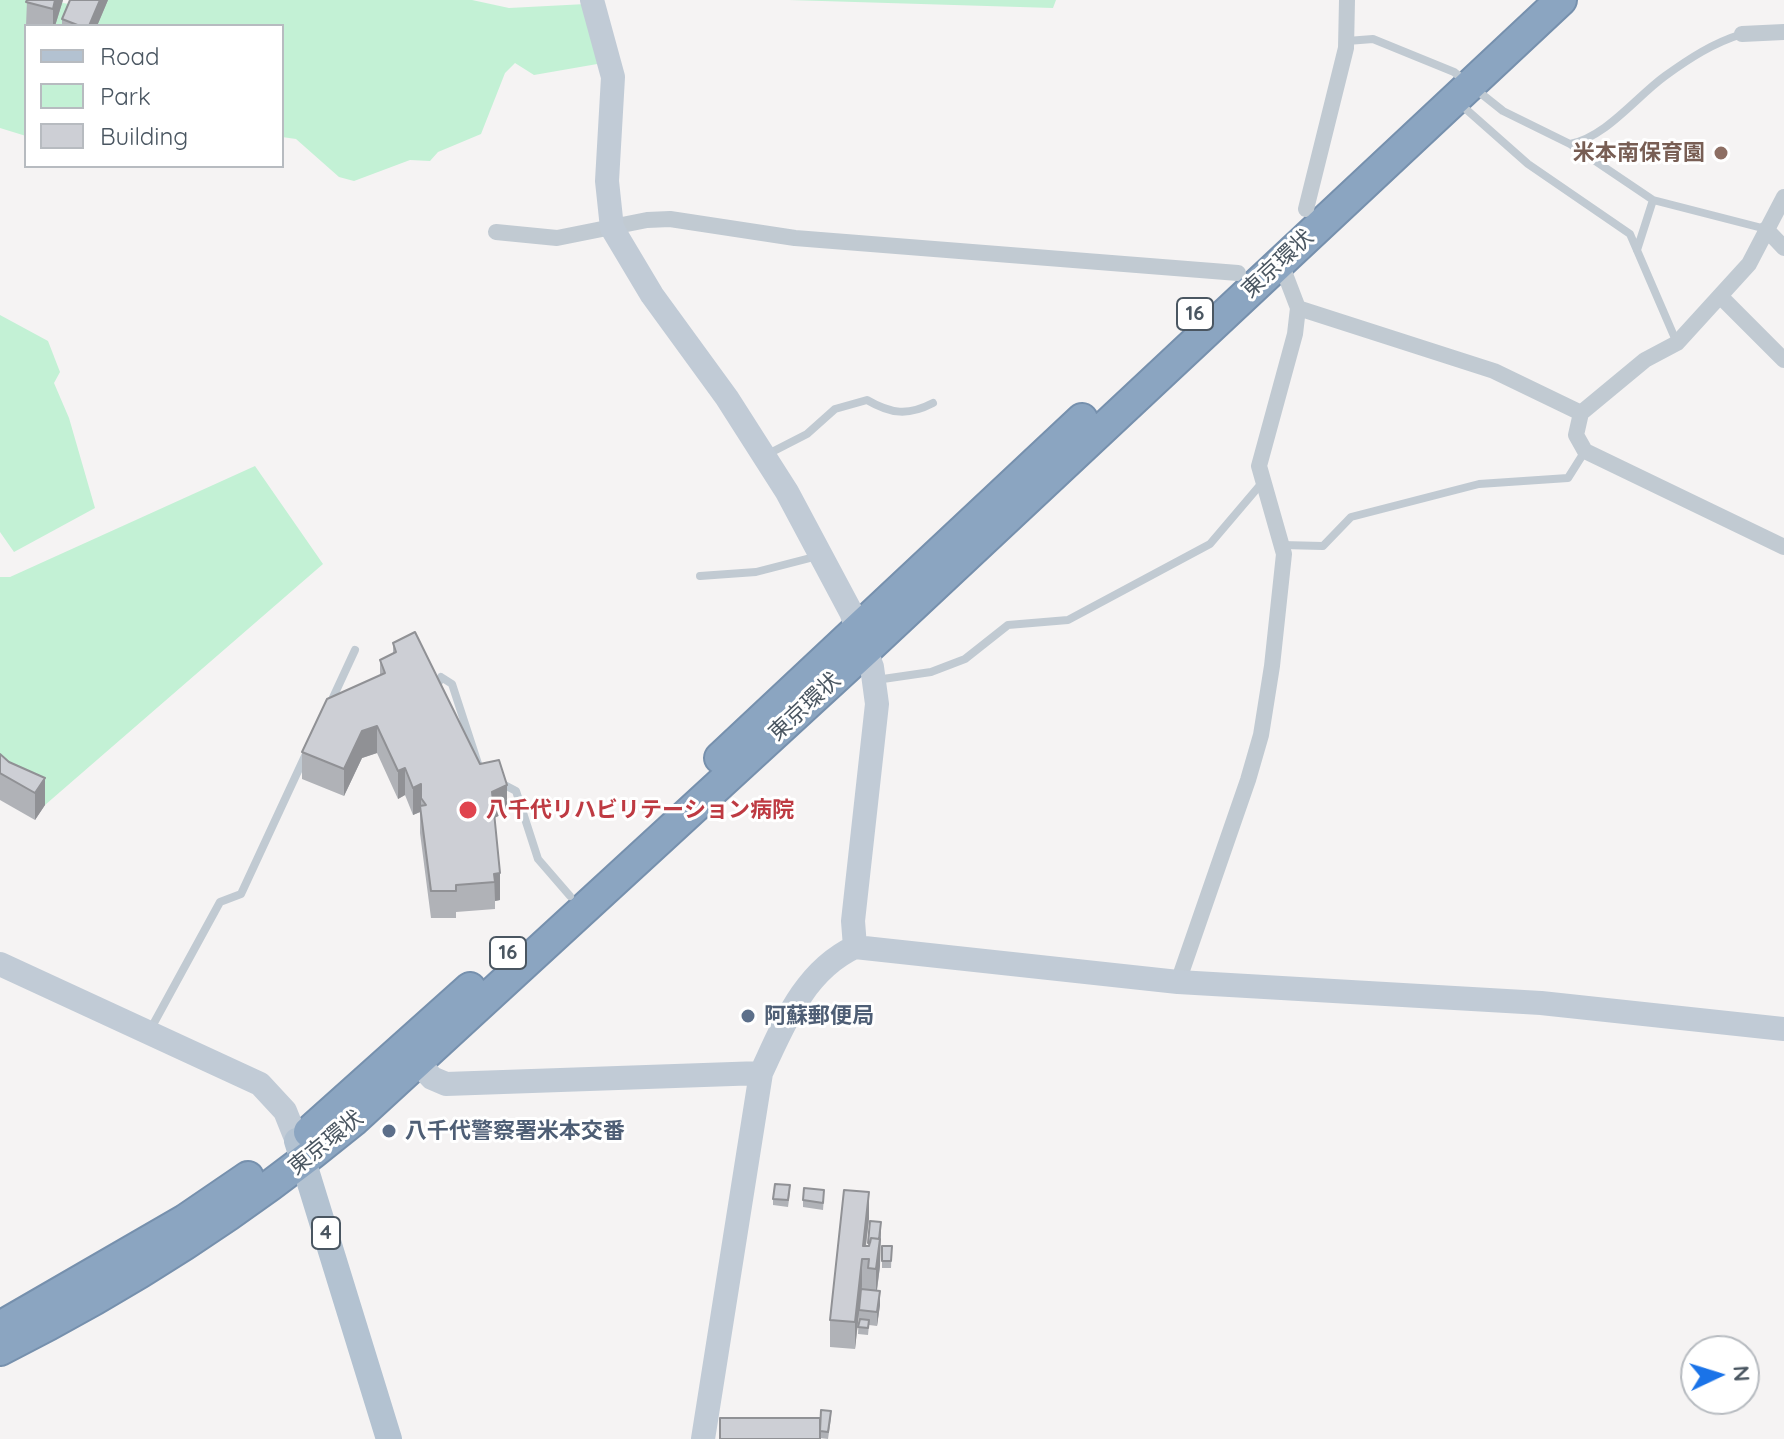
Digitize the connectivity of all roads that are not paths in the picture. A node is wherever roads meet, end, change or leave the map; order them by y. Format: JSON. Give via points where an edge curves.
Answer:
{"nodes":[{"id":1,"x":592,"y":0,"type":"edge"},
{"id":2,"x":1347,"y":0,"type":"edge"},
{"id":3,"x":1531,"y":0,"type":"edge"},
{"id":4,"x":1561,"y":0,"type":"edge"},
{"id":5,"x":1784,"y":32,"type":"edge"},
{"id":6,"x":1742,"y":34,"type":"joint"},
{"id":7,"x":1347,"y":41,"type":"junction"},
{"id":8,"x":1459,"y":85,"type":"junction"},
{"id":9,"x":1570,"y":144,"type":"junction"},
{"id":10,"x":1784,"y":197,"type":"edge"},
{"id":11,"x":1653,"y":200,"type":"junction"},
{"id":12,"x":1306,"y":209,"type":"junction"},
{"id":13,"x":612,"y":228,"type":"junction"},
{"id":14,"x":1766,"y":229,"type":"junction"},
{"id":15,"x":496,"y":232,"type":"dead end"},
{"id":16,"x":1784,"y":248,"type":"edge"},
{"id":17,"x":1637,"y":250,"type":"junction"},
{"id":18,"x":1280,"y":261,"type":"junction"},
{"id":19,"x":1238,"y":273,"type":"junction"},
{"id":20,"x":1720,"y":296,"type":"junction"},
{"id":21,"x":1298,"y":308,"type":"junction"},
{"id":22,"x":1677,"y":343,"type":"junction"},
{"id":23,"x":1784,"y":360,"type":"edge"},
{"id":24,"x":933,"y":403,"type":"dead end"},
{"id":25,"x":1581,"y":413,"type":"junction"},
{"id":26,"x":1585,"y":451,"type":"junction"},
{"id":27,"x":765,"y":456,"type":"junction"},
{"id":28,"x":1261,"y":484,"type":"junction"},
{"id":29,"x":1282,"y":545,"type":"junction"},
{"id":30,"x":1784,"y":547,"type":"edge"},
{"id":31,"x":822,"y":554,"type":"junction"},
{"id":32,"x":700,"y":576,"type":"dead end"},
{"id":33,"x":862,"y":639,"type":"junction"},
{"id":34,"x":355,"y":650,"type":"dead end"},
{"id":35,"x":875,"y":680,"type":"junction"},
{"id":36,"x":328,"y":707,"type":"edge"},
{"id":37,"x":308,"y":750,"type":"edge"},
{"id":38,"x":484,"y":782,"type":"junction"},
{"id":39,"x":570,"y":896,"type":"junction"},
{"id":40,"x":855,"y":947,"type":"junction"},
{"id":41,"x":0,"y":964,"type":"edge"},
{"id":42,"x":1178,"y":982,"type":"junction"},
{"id":43,"x":1784,"y":1029,"type":"edge"},
{"id":44,"x":149,"y":1032,"type":"junction"},
{"id":45,"x":419,"y":1064,"type":"junction"},
{"id":46,"x":761,"y":1073,"type":"junction"},
{"id":47,"x":300,"y":1152,"type":"junction"},
{"id":48,"x":0,"y":1327,"type":"edge"},
{"id":49,"x":0,"y":1350,"type":"edge"},
{"id":50,"x":389,"y":1439,"type":"edge"},
{"id":51,"x":703,"y":1439,"type":"edge"}],
"edges":[{"from":1,"to":13,"type":"street","via":[[613,77],[607,181]]},
{"from":2,"to":7,"type":"street"},
{"from":3,"to":8,"type":"highway","name":"東京環状","number":"16"},
{"from":4,"to":8,"type":"highway","name":"東京環状","number":"16"},
{"from":5,"to":6,"type":"street"},
{"from":6,"to":9,"type":"lane","via":[[1714,43],[1591,136]]},
{"from":7,"to":8,"type":"lane","via":[[1373,39]]},
{"from":7,"to":12,"type":"street"},
{"from":8,"to":9,"type":"lane"},
{"from":8,"to":12,"type":"highway","name":"東京環状","number":"16"},
{"from":8,"to":17,"type":"lane","via":[[1528,164],[1630,234]]},
{"from":8,"to":18,"type":"highway","name":"東京環状","number":"16"},
{"from":9,"to":11,"type":"lane"},
{"from":10,"to":14,"type":"street"},
{"from":11,"to":14,"type":"lane"},
{"from":11,"to":17,"type":"lane"},
{"from":12,"to":19,"type":"highway","name":"東京環状","number":"16"},
{"from":13,"to":15,"type":"street","via":[[557,238]]},
{"from":13,"to":19,"type":"street","via":[[670,219],[795,238]]},
{"from":13,"to":27,"type":"street","via":[[652,295]]},
{"from":14,"to":16,"type":"street"},
{"from":14,"to":20,"type":"street","via":[[1749,264]]},
{"from":17,"to":22,"type":"lane"},
{"from":18,"to":21,"type":"street"},
{"from":18,"to":33,"type":"highway","name":"東京環状","number":"16"},
{"from":19,"to":33,"type":"highway","name":"東京環状","number":"16"},
{"from":20,"to":22,"type":"street"},
{"from":20,"to":23,"type":"street"},
{"from":21,"to":25,"type":"street","via":[[1494,371]]},
{"from":21,"to":28,"type":"street","via":[[1261,449]]},
{"from":22,"to":25,"type":"street","via":[[1645,360]]},
{"from":24,"to":27,"type":"lane","via":[[903,414],[867,400],[835,409],[807,434]]},
{"from":25,"to":26,"type":"street","via":[[1576,435]]},
{"from":26,"to":29,"type":"lane","via":[[1568,478],[1479,484],[1351,517],[1323,546]]},
{"from":26,"to":30,"type":"street"},
{"from":27,"to":31,"type":"street"},
{"from":28,"to":29,"type":"street"},
{"from":28,"to":35,"type":"lane","via":[[1210,544],[1068,620],[1008,625],[965,659],[931,672]]},
{"from":29,"to":42,"type":"street","via":[[1281,602],[1261,735]]},
{"from":31,"to":32,"type":"lane","via":[[756,572]]},
{"from":31,"to":33,"type":"street"},
{"from":33,"to":35,"type":"street"},
{"from":33,"to":39,"type":"highway","name":"東京環状","number":"16"},
{"from":33,"to":45,"type":"highway","name":"東京環状","number":"16"},
{"from":34,"to":36,"type":"lane"},
{"from":35,"to":40,"type":"street"},
{"from":37,"to":44,"type":"lane","via":[[241,894],[220,902]]},
{"from":38,"to":38,"type":"lane","via":[[436,689],[441,677],[452,684]]},
{"from":38,"to":39,"type":"lane","via":[[501,781],[516,791],[538,859]]},
{"from":39,"to":47,"type":"highway","name":"東京環状","number":"16"},
{"from":40,"to":42,"type":"street"},
{"from":40,"to":46,"type":"street","via":[[822,966]]},
{"from":41,"to":44,"type":"street"},
{"from":42,"to":43,"type":"street","via":[[1541,1003]]},
{"from":44,"to":47,"type":"street","via":[[260,1084],[285,1111]]},
{"from":45,"to":46,"type":"street","via":[[446,1084]]},
{"from":45,"to":47,"type":"highway","name":"東京環状","number":"16"},
{"from":46,"to":51,"type":"street"},
{"from":47,"to":48,"type":"highway","name":"東京環状","number":"16"},
{"from":47,"to":49,"type":"highway","name":"東京環状","number":"16","via":[[136,1277]]},
{"from":47,"to":50,"type":"main road","number":"4"}]}
